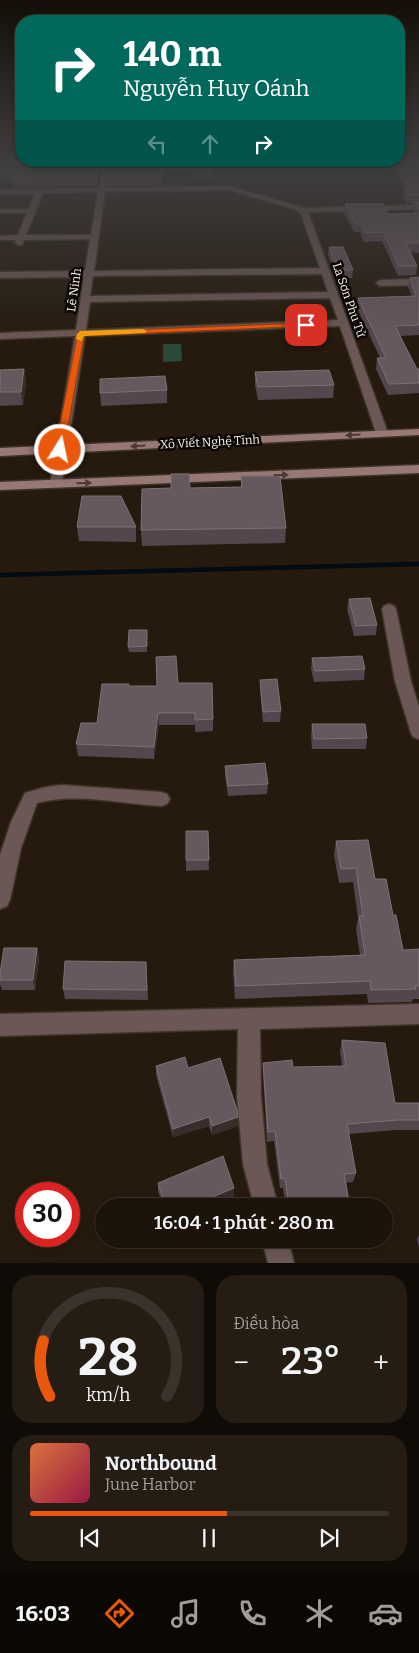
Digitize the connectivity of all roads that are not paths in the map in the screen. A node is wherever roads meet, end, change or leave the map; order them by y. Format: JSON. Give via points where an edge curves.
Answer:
{"nodes":[{"id":1,"x":27,"y":222,"type":"edge"},
{"id":2,"x":97,"y":222,"type":"edge"},
{"id":3,"x":307,"y":222,"type":"edge"},
{"id":4,"x":0,"y":238,"type":"edge"},
{"id":5,"x":95,"y":239,"type":"junction"},
{"id":6,"x":20,"y":240,"type":"junction"},
{"id":7,"x":0,"y":243,"type":"edge"},
{"id":8,"x":326,"y":271,"type":"junction"},
{"id":9,"x":89,"y":274,"type":"junction"},
{"id":10,"x":0,"y":276,"type":"edge"},
{"id":11,"x":380,"y":282,"type":"dead end"},
{"id":12,"x":419,"y":282,"type":"edge"},
{"id":13,"x":334,"y":295,"type":"junction"},
{"id":14,"x":86,"y":299,"type":"junction"},
{"id":15,"x":344,"y":323,"type":"junction"},
{"id":16,"x":80,"y":334,"type":"junction"},
{"id":17,"x":0,"y":336,"type":"edge"},
{"id":18,"x":419,"y":432,"type":"edge"},
{"id":19,"x":382,"y":434,"type":"junction"},
{"id":20,"x":60,"y":450,"type":"junction"},
{"id":21,"x":0,"y":452,"type":"edge"},
{"id":22,"x":419,"y":469,"type":"edge"},
{"id":23,"x":56,"y":484,"type":"junction"},
{"id":24,"x":0,"y":486,"type":"edge"},
{"id":25,"x":389,"y":609,"type":"dead end"},
{"id":26,"x":419,"y":732,"type":"edge"},
{"id":27,"x":161,"y":799,"type":"dead end"},
{"id":28,"x":0,"y":900,"type":"edge"},
{"id":29,"x":419,"y":1014,"type":"edge"},
{"id":30,"x":249,"y":1018,"type":"junction"},
{"id":31,"x":0,"y":1025,"type":"edge"},
{"id":32,"x":264,"y":1198,"type":"edge"},
{"id":33,"x":277,"y":1248,"type":"edge"},
{"id":34,"x":281,"y":1263,"type":"edge"}],
"edges":[{"from":1,"to":6,"type":"street"},
{"from":2,"to":5,"type":"street","name":"Lê Ninh"},
{"from":3,"to":8,"type":"street","name":"La Sơn Phu Tử"},
{"from":4,"to":6,"type":"street"},
{"from":5,"to":6,"type":"street"},
{"from":5,"to":9,"type":"street","name":"Lê Ninh"},
{"from":6,"to":7,"type":"street"},
{"from":8,"to":9,"type":"street"},
{"from":8,"to":13,"type":"street","name":"La Sơn Phu Tử"},
{"from":9,"to":10,"type":"street"},
{"from":9,"to":14,"type":"street","name":"Lê Ninh"},
{"from":11,"to":12,"type":"street"},
{"from":13,"to":14,"type":"street"},
{"from":13,"to":15,"type":"street","name":"La Sơn Phu Tử"},
{"from":14,"to":16,"type":"street","name":"Lê Ninh"},
{"from":15,"to":16,"type":"street"},
{"from":15,"to":19,"type":"street","name":"La Sơn Phu Tử"},
{"from":16,"to":17,"type":"street"},
{"from":16,"to":20,"type":"street","name":"Lê Ninh"},
{"from":18,"to":19,"type":"street","name":"Xô Viết Nghệ Tĩnh"},
{"from":19,"to":20,"type":"street","name":"Xô Viết Nghệ Tĩnh","one_way":true},
{"from":20,"to":21,"type":"street","name":"Xô Viết Nghệ Tĩnh"},
{"from":20,"to":23,"type":"street","name":"Lê Ninh"},
{"from":23,"to":22,"type":"street","one_way":true},
{"from":23,"to":24,"type":"street"},
{"from":25,"to":26,"type":"street","via":[[403,681]]},
{"from":27,"to":28,"type":"street","via":[[71,792],[47,792],[31,798],[10,852]]},
{"from":29,"to":30,"type":"street"},
{"from":30,"to":31,"type":"street"},
{"from":30,"to":32,"type":"street","via":[[249,1097],[255,1164]]},
{"from":33,"to":34,"type":"street"}]}
